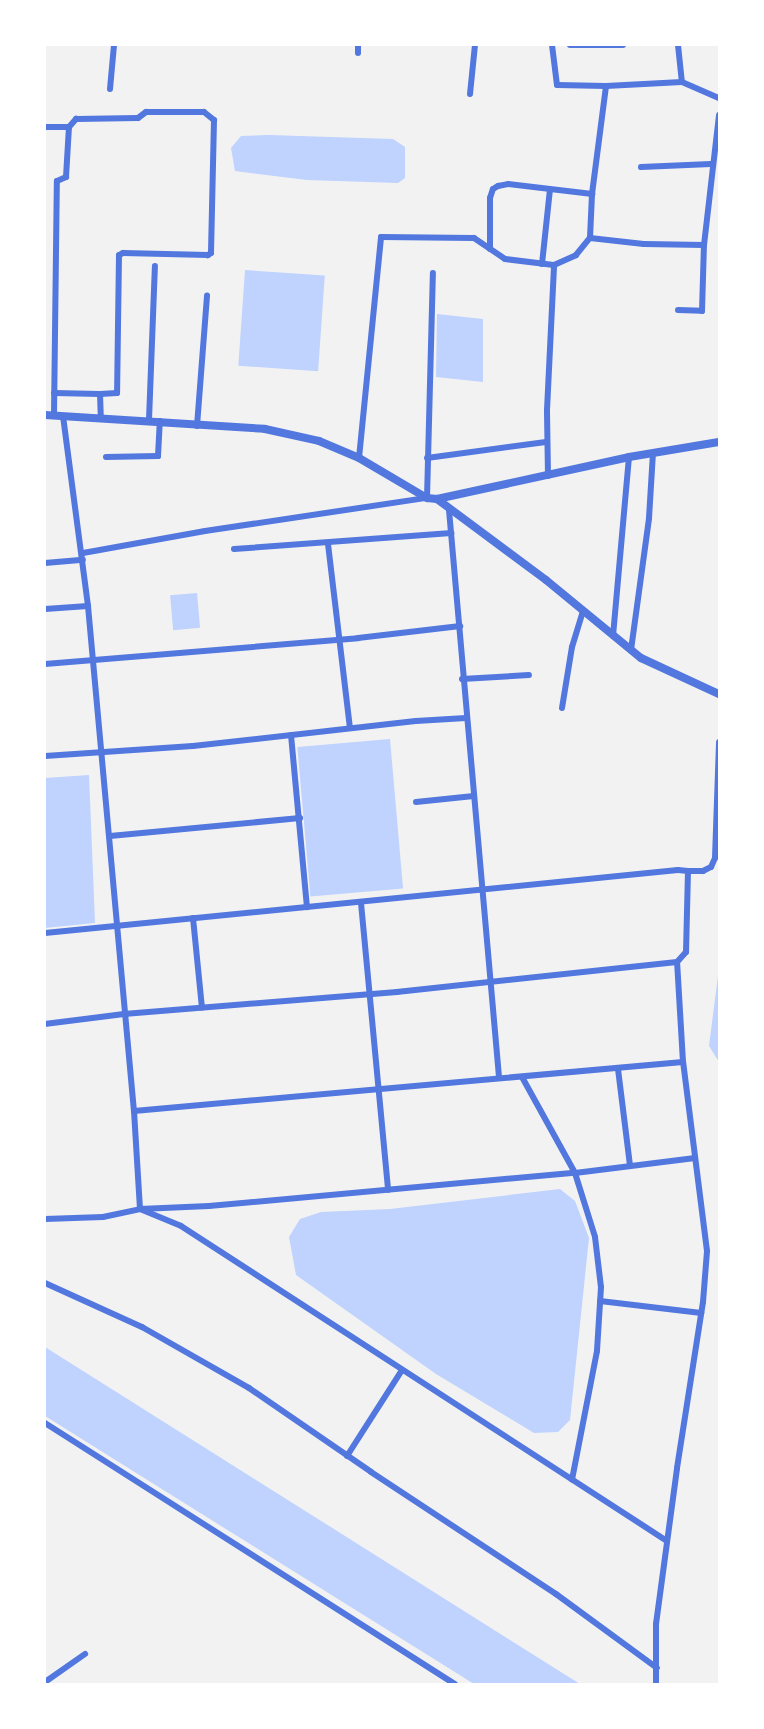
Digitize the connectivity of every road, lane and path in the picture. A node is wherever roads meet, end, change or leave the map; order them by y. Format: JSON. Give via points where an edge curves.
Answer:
{"nodes":[{"id":1,"x":114,"y":45,"type":"edge"},
{"id":2,"x":358,"y":45,"type":"edge"},
{"id":3,"x":475,"y":45,"type":"edge"},
{"id":4,"x":552,"y":45,"type":"edge"},
{"id":5,"x":570,"y":45,"type":"edge"},
{"id":6,"x":623,"y":45,"type":"edge"},
{"id":7,"x":678,"y":45,"type":"edge"},
{"id":8,"x":358,"y":53,"type":"dead end"},
{"id":9,"x":682,"y":81,"type":"junction"},
{"id":10,"x":606,"y":86,"type":"junction"},
{"id":11,"x":110,"y":89,"type":"dead end"},
{"id":12,"x":470,"y":94,"type":"dead end"},
{"id":13,"x":719,"y":98,"type":"edge"},
{"id":14,"x":719,"y":116,"type":"edge"},
{"id":15,"x":45,"y":127,"type":"edge"},
{"id":16,"x":69,"y":127,"type":"junction"},
{"id":17,"x":711,"y":164,"type":"junction"},
{"id":18,"x":641,"y":167,"type":"dead end"},
{"id":19,"x":550,"y":189,"type":"junction"},
{"id":20,"x":592,"y":194,"type":"junction"},
{"id":21,"x":590,"y":238,"type":"junction"},
{"id":22,"x":704,"y":245,"type":"junction"},
{"id":23,"x":490,"y":249,"type":"junction"},
{"id":24,"x":542,"y":264,"type":"junction"},
{"id":25,"x":554,"y":265,"type":"junction"},
{"id":26,"x":155,"y":266,"type":"dead end"},
{"id":27,"x":433,"y":273,"type":"dead end"},
{"id":28,"x":207,"y":295,"type":"dead end"},
{"id":29,"x":678,"y":310,"type":"dead end"},
{"id":30,"x":54,"y":393,"type":"junction"},
{"id":31,"x":100,"y":394,"type":"junction"},
{"id":32,"x":49,"y":415,"type":"edge"},
{"id":33,"x":63,"y":416,"type":"junction"},
{"id":34,"x":101,"y":418,"type":"junction"},
{"id":35,"x":149,"y":420,"type":"junction"},
{"id":36,"x":160,"y":421,"type":"junction"},
{"id":37,"x":197,"y":426,"type":"junction"},
{"id":38,"x":546,"y":442,"type":"junction"},
{"id":39,"x":719,"y":442,"type":"edge"},
{"id":40,"x":653,"y":453,"type":"junction"},
{"id":41,"x":106,"y":457,"type":"dead end"},
{"id":42,"x":629,"y":457,"type":"junction"},
{"id":43,"x":359,"y":458,"type":"junction"},
{"id":44,"x":428,"y":458,"type":"junction"},
{"id":45,"x":548,"y":476,"type":"junction"},
{"id":46,"x":427,"y":498,"type":"junction"},
{"id":47,"x":437,"y":499,"type":"junction"},
{"id":48,"x":449,"y":510,"type":"junction"},
{"id":49,"x":452,"y":533,"type":"junction"},
{"id":50,"x":328,"y":544,"type":"junction"},
{"id":51,"x":234,"y":549,"type":"dead end"},
{"id":52,"x":83,"y":557,"type":"junction"},
{"id":53,"x":45,"y":563,"type":"edge"},
{"id":54,"x":88,"y":606,"type":"junction"},
{"id":55,"x":45,"y":609,"type":"edge"},
{"id":56,"x":583,"y":610,"type":"junction"},
{"id":57,"x":460,"y":626,"type":"junction"},
{"id":58,"x":613,"y":636,"type":"junction"},
{"id":59,"x":339,"y":640,"type":"junction"},
{"id":60,"x":631,"y":650,"type":"junction"},
{"id":61,"x":93,"y":662,"type":"junction"},
{"id":62,"x":45,"y":664,"type":"edge"},
{"id":63,"x":529,"y":675,"type":"dead end"},
{"id":64,"x":462,"y":680,"type":"junction"},
{"id":65,"x":719,"y":694,"type":"edge"},
{"id":66,"x":562,"y":708,"type":"dead end"},
{"id":67,"x":466,"y":718,"type":"junction"},
{"id":68,"x":350,"y":728,"type":"junction"},
{"id":69,"x":291,"y":735,"type":"junction"},
{"id":70,"x":719,"y":742,"type":"edge"},
{"id":71,"x":102,"y":752,"type":"junction"},
{"id":72,"x":45,"y":756,"type":"edge"},
{"id":73,"x":474,"y":796,"type":"junction"},
{"id":74,"x":416,"y":802,"type":"dead end"},
{"id":75,"x":300,"y":818,"type":"junction"},
{"id":76,"x":110,"y":836,"type":"junction"},
{"id":77,"x":688,"y":871,"type":"junction"},
{"id":78,"x":483,"y":889,"type":"junction"},
{"id":79,"x":361,"y":903,"type":"junction"},
{"id":80,"x":307,"y":907,"type":"junction"},
{"id":81,"x":193,"y":918,"type":"junction"},
{"id":82,"x":116,"y":925,"type":"junction"},
{"id":83,"x":45,"y":933,"type":"edge"},
{"id":84,"x":677,"y":962,"type":"junction"},
{"id":85,"x":489,"y":982,"type":"junction"},
{"id":86,"x":369,"y":995,"type":"junction"},
{"id":87,"x":202,"y":1008,"type":"junction"},
{"id":88,"x":124,"y":1014,"type":"junction"},
{"id":89,"x":45,"y":1024,"type":"edge"},
{"id":90,"x":683,"y":1062,"type":"junction"},
{"id":91,"x":618,"y":1069,"type":"junction"},
{"id":92,"x":499,"y":1077,"type":"junction"},
{"id":93,"x":522,"y":1077,"type":"junction"},
{"id":94,"x":378,"y":1090,"type":"junction"},
{"id":95,"x":134,"y":1111,"type":"junction"},
{"id":96,"x":695,"y":1158,"type":"junction"},
{"id":97,"x":630,"y":1165,"type":"junction"},
{"id":98,"x":575,"y":1173,"type":"junction"},
{"id":99,"x":388,"y":1190,"type":"junction"},
{"id":100,"x":140,"y":1209,"type":"junction"},
{"id":101,"x":45,"y":1220,"type":"edge"},
{"id":102,"x":45,"y":1283,"type":"edge"},
{"id":103,"x":600,"y":1302,"type":"junction"},
{"id":104,"x":701,"y":1313,"type":"junction"},
{"id":105,"x":402,"y":1370,"type":"junction"},
{"id":106,"x":45,"y":1423,"type":"edge"},
{"id":107,"x":347,"y":1456,"type":"junction"},
{"id":108,"x":572,"y":1480,"type":"junction"},
{"id":109,"x":667,"y":1541,"type":"junction"},
{"id":110,"x":85,"y":1654,"type":"dead end"},
{"id":111,"x":657,"y":1668,"type":"junction"},
{"id":112,"x":45,"y":1682,"type":"edge"},
{"id":113,"x":455,"y":1684,"type":"edge"},
{"id":114,"x":656,"y":1684,"type":"edge"}],
"edges":[{"from":1,"to":11,"type":"street"},
{"from":2,"to":8,"type":"street"},
{"from":3,"to":12,"type":"street"},
{"from":4,"to":10,"type":"street","via":[[557,85]]},
{"from":5,"to":6,"type":"street"},
{"from":7,"to":9,"type":"street"},
{"from":9,"to":10,"type":"street"},
{"from":9,"to":13,"type":"street"},
{"from":10,"to":20,"type":"street"},
{"from":14,"to":17,"type":"street"},
{"from":15,"to":16,"type":"street"},
{"from":16,"to":30,"type":"street","via":[[66,177],[57,181]]},
{"from":16,"to":31,"type":"street","via":[[76,119],[138,118],[146,111],[184,110],[212,116],[215,129],[211,253],[120,254],[117,393]]},
{"from":17,"to":18,"type":"street"},
{"from":17,"to":22,"type":"street"},
{"from":19,"to":20,"type":"street"},
{"from":19,"to":23,"type":"street","via":[[508,184],[493,189]]},
{"from":19,"to":24,"type":"street"},
{"from":20,"to":21,"type":"street"},
{"from":21,"to":22,"type":"street"},
{"from":21,"to":25,"type":"street","via":[[576,255]]},
{"from":22,"to":29,"type":"street","via":[[702,310]]},
{"from":23,"to":24,"type":"street","via":[[505,259]]},
{"from":23,"to":43,"type":"street","via":[[474,238],[381,237]]},
{"from":24,"to":25,"type":"street"},
{"from":25,"to":38,"type":"street"},
{"from":26,"to":35,"type":"street"},
{"from":27,"to":44,"type":"street"},
{"from":28,"to":37,"type":"street"},
{"from":30,"to":31,"type":"street"},
{"from":30,"to":32,"type":"street"},
{"from":31,"to":34,"type":"street"},
{"from":32,"to":33,"type":"street"},
{"from":33,"to":34,"type":"street"},
{"from":33,"to":52,"type":"street"},
{"from":34,"to":35,"type":"street"},
{"from":35,"to":36,"type":"street"},
{"from":36,"to":37,"type":"street"},
{"from":36,"to":41,"type":"street","via":[[158,456]]},
{"from":37,"to":43,"type":"street","via":[[265,429],[319,441]]},
{"from":38,"to":44,"type":"street"},
{"from":38,"to":45,"type":"street"},
{"from":39,"to":40,"type":"street"},
{"from":40,"to":42,"type":"street"},
{"from":40,"to":60,"type":"street","via":[[649,518]]},
{"from":42,"to":45,"type":"street"},
{"from":42,"to":58,"type":"street"},
{"from":43,"to":46,"type":"street"},
{"from":44,"to":46,"type":"street"},
{"from":45,"to":47,"type":"street"},
{"from":46,"to":47,"type":"street"},
{"from":46,"to":52,"type":"street","via":[[205,531]]},
{"from":47,"to":48,"type":"street"},
{"from":48,"to":49,"type":"street"},
{"from":48,"to":56,"type":"street"},
{"from":49,"to":50,"type":"street"},
{"from":49,"to":57,"type":"street"},
{"from":50,"to":51,"type":"street"},
{"from":50,"to":59,"type":"street"},
{"from":52,"to":53,"type":"street"},
{"from":52,"to":54,"type":"street"},
{"from":54,"to":55,"type":"street"},
{"from":54,"to":61,"type":"street"},
{"from":56,"to":58,"type":"street"},
{"from":56,"to":66,"type":"street","via":[[572,647]]},
{"from":57,"to":59,"type":"street"},
{"from":57,"to":64,"type":"street"},
{"from":58,"to":60,"type":"street"},
{"from":59,"to":61,"type":"street"},
{"from":59,"to":68,"type":"street"},
{"from":60,"to":65,"type":"street"},
{"from":61,"to":62,"type":"street"},
{"from":61,"to":71,"type":"street"},
{"from":63,"to":64,"type":"street"},
{"from":64,"to":67,"type":"street"},
{"from":67,"to":68,"type":"street"},
{"from":67,"to":73,"type":"street"},
{"from":68,"to":69,"type":"street"},
{"from":69,"to":71,"type":"street"},
{"from":69,"to":75,"type":"street"},
{"from":70,"to":77,"type":"street","via":[[715,858],[711,867],[703,871]]},
{"from":71,"to":72,"type":"street"},
{"from":71,"to":76,"type":"street"},
{"from":73,"to":74,"type":"street"},
{"from":73,"to":78,"type":"street"},
{"from":75,"to":76,"type":"street"},
{"from":75,"to":80,"type":"street"},
{"from":76,"to":82,"type":"street"},
{"from":77,"to":78,"type":"street"},
{"from":77,"to":84,"type":"street","via":[[686,952]]},
{"from":78,"to":79,"type":"street"},
{"from":78,"to":85,"type":"street"},
{"from":79,"to":80,"type":"street"},
{"from":79,"to":86,"type":"street"},
{"from":80,"to":81,"type":"street"},
{"from":81,"to":82,"type":"street"},
{"from":81,"to":87,"type":"street"},
{"from":82,"to":83,"type":"street"},
{"from":82,"to":88,"type":"street"},
{"from":84,"to":85,"type":"street"},
{"from":84,"to":90,"type":"street"},
{"from":85,"to":86,"type":"street"},
{"from":85,"to":92,"type":"street"},
{"from":86,"to":87,"type":"street"},
{"from":86,"to":94,"type":"street"},
{"from":87,"to":88,"type":"street"},
{"from":88,"to":89,"type":"street"},
{"from":88,"to":95,"type":"street"},
{"from":90,"to":91,"type":"street"},
{"from":90,"to":96,"type":"street"},
{"from":91,"to":93,"type":"street"},
{"from":91,"to":97,"type":"street"},
{"from":92,"to":93,"type":"street"},
{"from":92,"to":94,"type":"street"},
{"from":93,"to":98,"type":"street"},
{"from":94,"to":95,"type":"street"},
{"from":94,"to":99,"type":"street"},
{"from":95,"to":100,"type":"street"},
{"from":96,"to":97,"type":"street"},
{"from":96,"to":104,"type":"street","via":[[707,1251]]},
{"from":97,"to":98,"type":"street"},
{"from":98,"to":99,"type":"street"},
{"from":98,"to":103,"type":"street","via":[[595,1236]]},
{"from":99,"to":100,"type":"street"},
{"from":100,"to":101,"type":"street","via":[[103,1217]]},
{"from":100,"to":105,"type":"street","via":[[181,1226]]},
{"from":102,"to":107,"type":"street","via":[[187,1350]]},
{"from":103,"to":104,"type":"street"},
{"from":103,"to":108,"type":"street","via":[[597,1351]]},
{"from":104,"to":109,"type":"street"},
{"from":105,"to":107,"type":"street"},
{"from":105,"to":108,"type":"street"},
{"from":106,"to":113,"type":"street"},
{"from":107,"to":111,"type":"street","via":[[556,1594]]},
{"from":108,"to":109,"type":"street"},
{"from":109,"to":111,"type":"street","via":[[657,1624]]},
{"from":110,"to":112,"type":"street"},
{"from":111,"to":114,"type":"street"}]}
